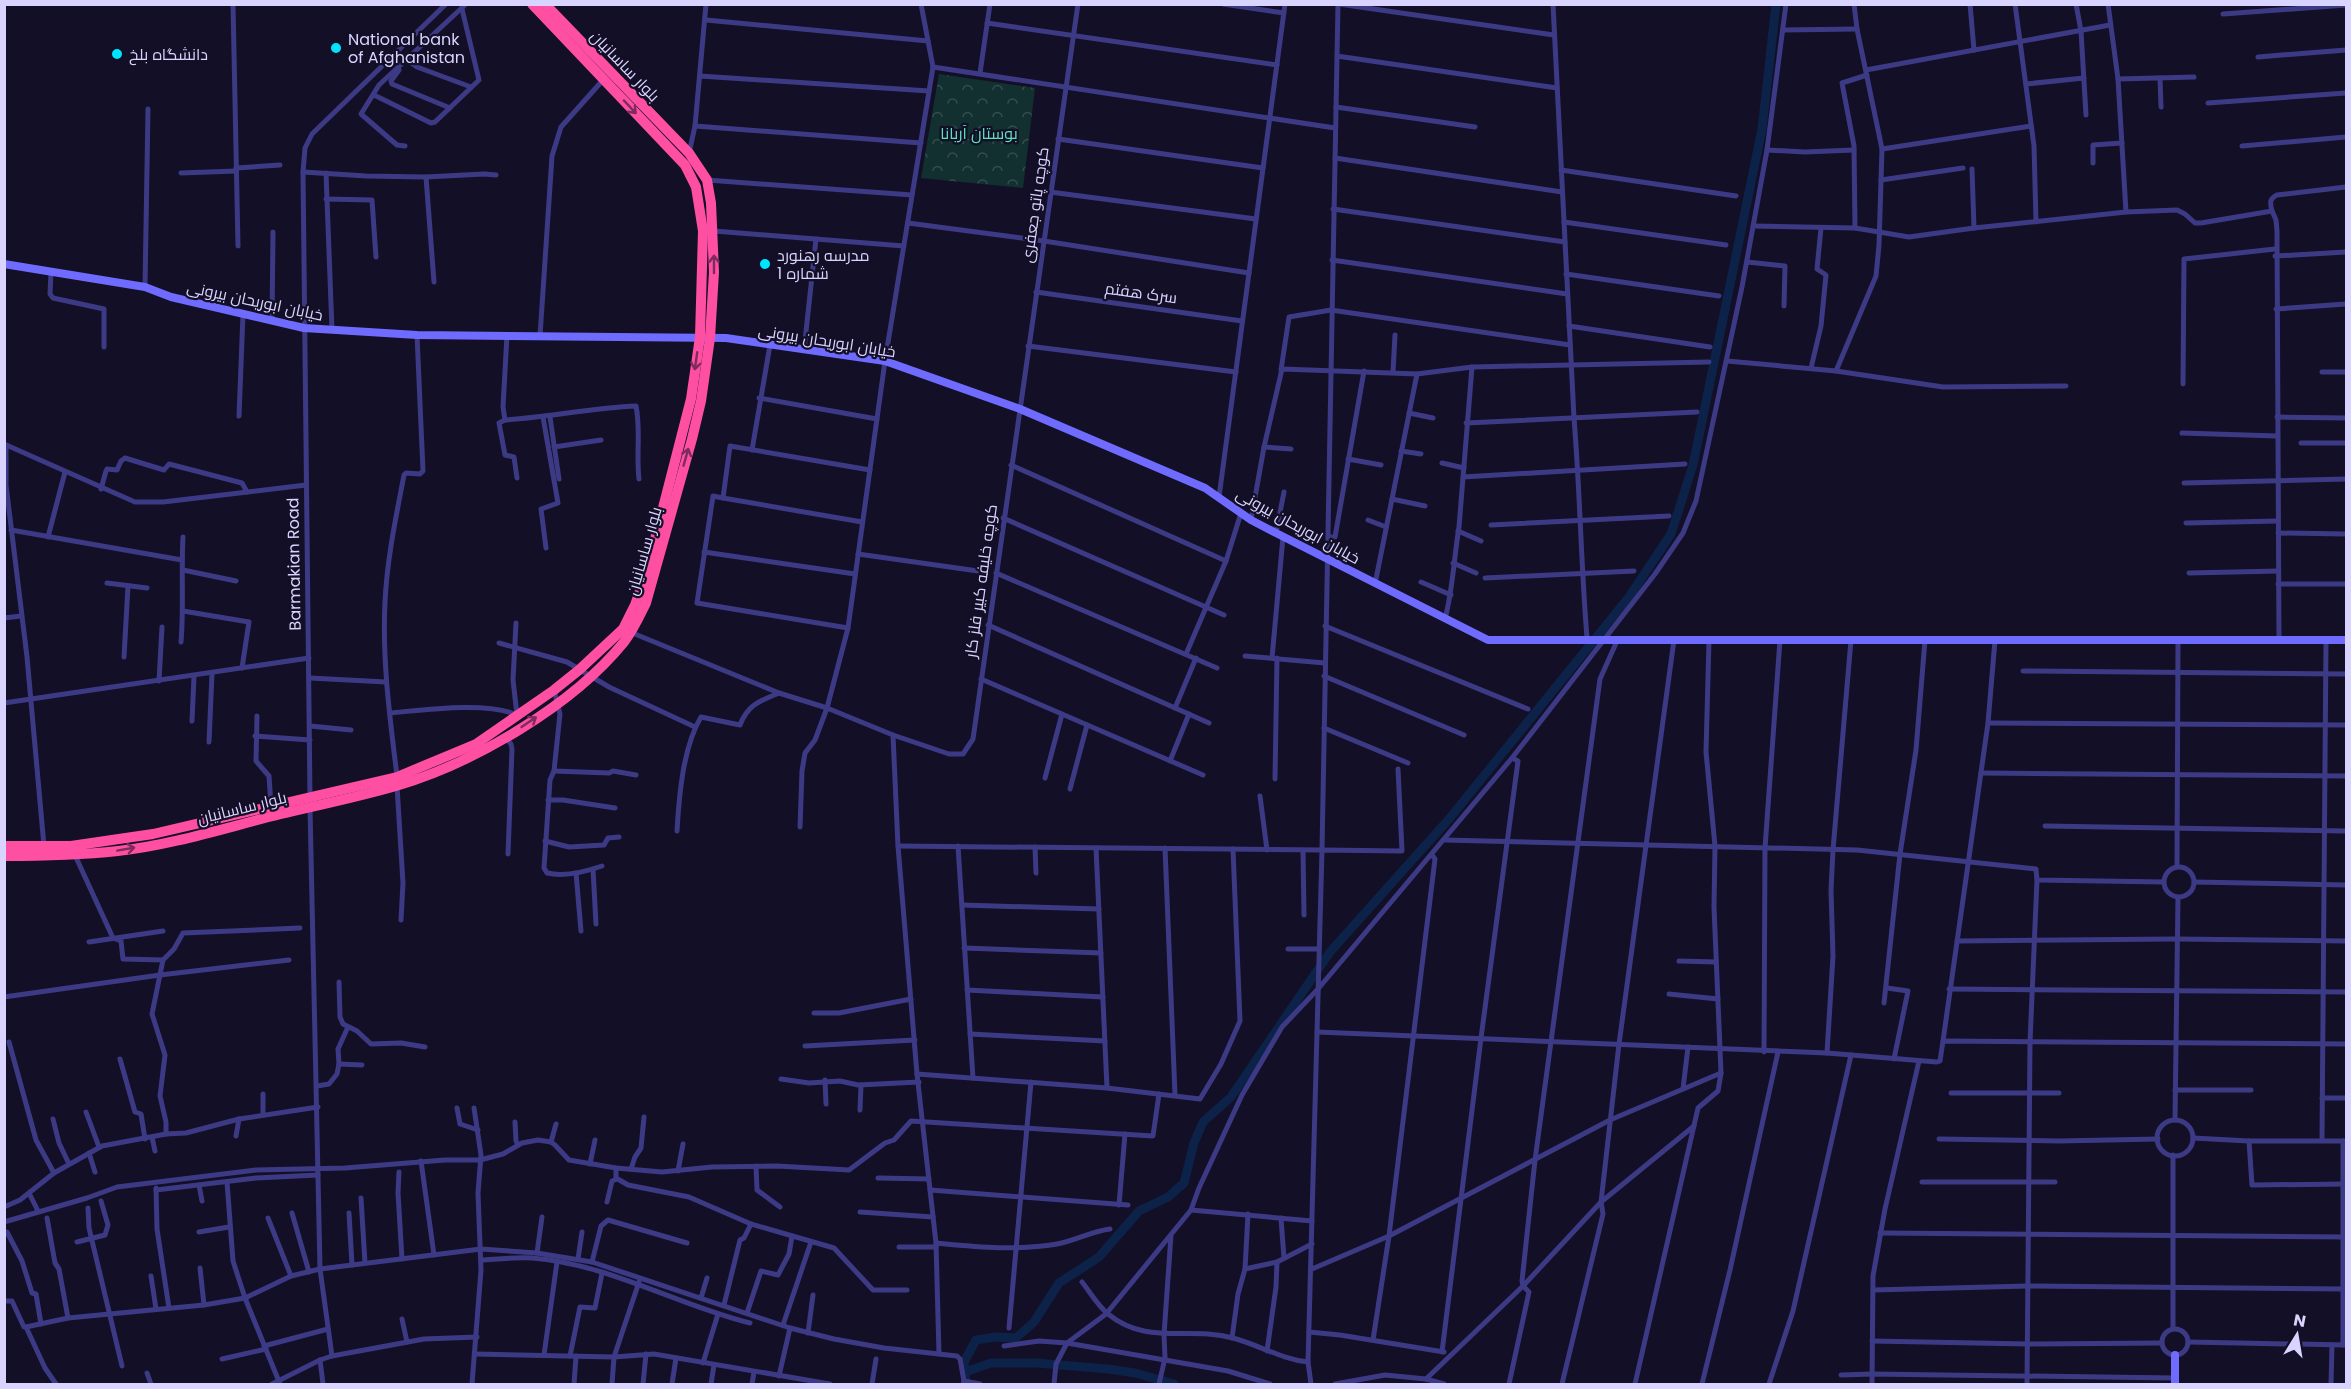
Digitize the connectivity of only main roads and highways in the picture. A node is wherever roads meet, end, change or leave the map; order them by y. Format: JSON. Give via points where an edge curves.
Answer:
{"nodes":[{"id":1,"x":532,"y":4,"type":"edge"},
{"id":2,"x":545,"y":4,"type":"edge"},
{"id":3,"x":705,"y":338,"type":"junction"},
{"id":4,"x":627,"y":630,"type":"junction"},
{"id":5,"x":397,"y":781,"type":"junction"},
{"id":6,"x":310,"y":803,"type":"junction"},
{"id":7,"x":4,"y":846,"type":"edge"},
{"id":8,"x":73,"y":850,"type":"junction"},
{"id":9,"x":4,"y":856,"type":"edge"}],
"edges":[{"from":1,"to":3,"type":"highway","name":"بلوار ساسانیان","one_way":true,"via":[[685,165],[696,187],[703,231]]},
{"from":3,"to":2,"type":"highway","name":"بلوار ساسانیان","one_way":true,"via":[[714,272],[714,231],[707,180],[690,153]]},
{"from":3,"to":4,"type":"highway","name":"بلوار ساسانیان","via":[[647,570]]},
{"from":4,"to":5,"type":"highway","name":"بلوار ساسانیان","via":[[554,690],[476,744]]},
{"from":5,"to":4,"type":"highway","name":"بلوار ساسانیان","one_way":true,"via":[[456,762],[506,738],[590,676],[622,644]]},
{"from":5,"to":6,"type":"highway","name":"بلوار ساسانیان"},
{"from":6,"to":8,"type":"highway","name":"بلوار ساسانیان"},
{"from":8,"to":6,"type":"highway","name":"بلوار ساسانیان","one_way":true,"via":[[120,851],[186,838]]},
{"from":7,"to":8,"type":"highway","name":"بلوار ساسانیان"},
{"from":8,"to":9,"type":"highway","name":"بلوار ساسانیان"}]}
